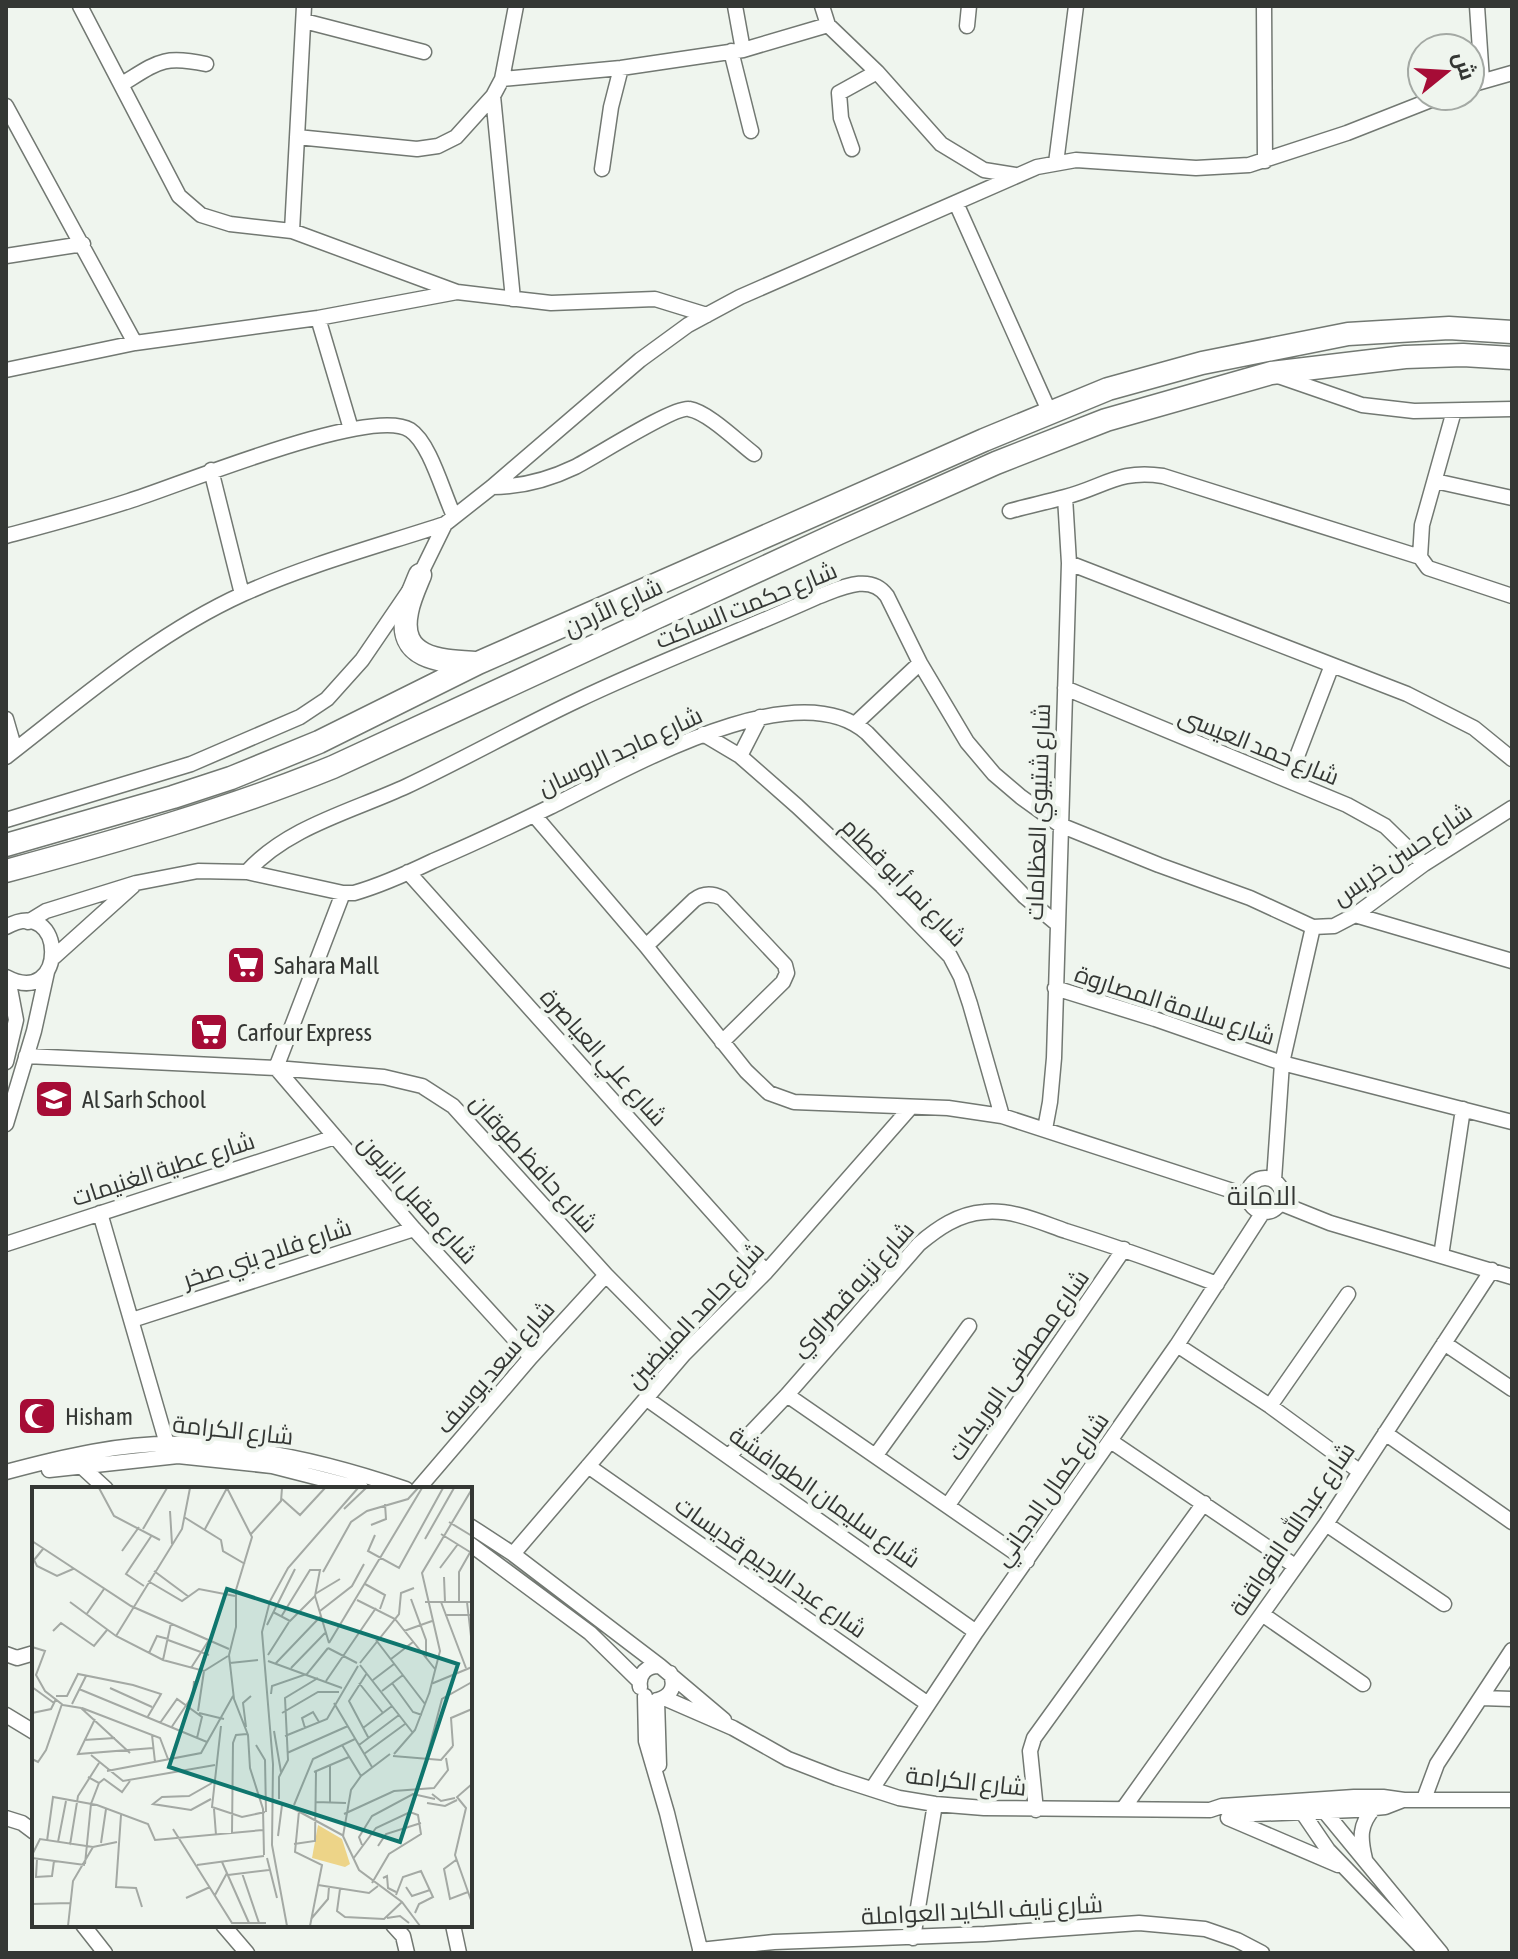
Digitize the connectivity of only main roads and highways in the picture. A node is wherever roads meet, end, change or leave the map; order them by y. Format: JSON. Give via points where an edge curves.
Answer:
{"nodes":[{"id":1,"x":1512,"y":332,"type":"edge"},
{"id":2,"x":1512,"y":358,"type":"edge"},
{"id":3,"x":420,"y":575,"type":"road end"},
{"id":4,"x":478,"y":663,"type":"junction"},
{"id":5,"x":6,"y":845,"type":"edge"},
{"id":6,"x":6,"y":871,"type":"edge"}],
"edges":[{"from":1,"to":4,"type":"highway","name":"شارع الأردن","via":[[1449,328],[1320,339],[1108,389]]},
{"from":2,"to":6,"type":"highway","name":"شارع الأردن","via":[[1405,357],[1271,373],[1106,420],[996,463],[287,785],[156,830]]},
{"from":3,"to":4,"type":"highway","via":[[406,613],[414,647],[439,661]]},
{"from":4,"to":5,"type":"highway","name":"شارع الأردن","via":[[319,742],[231,778]]}]}
